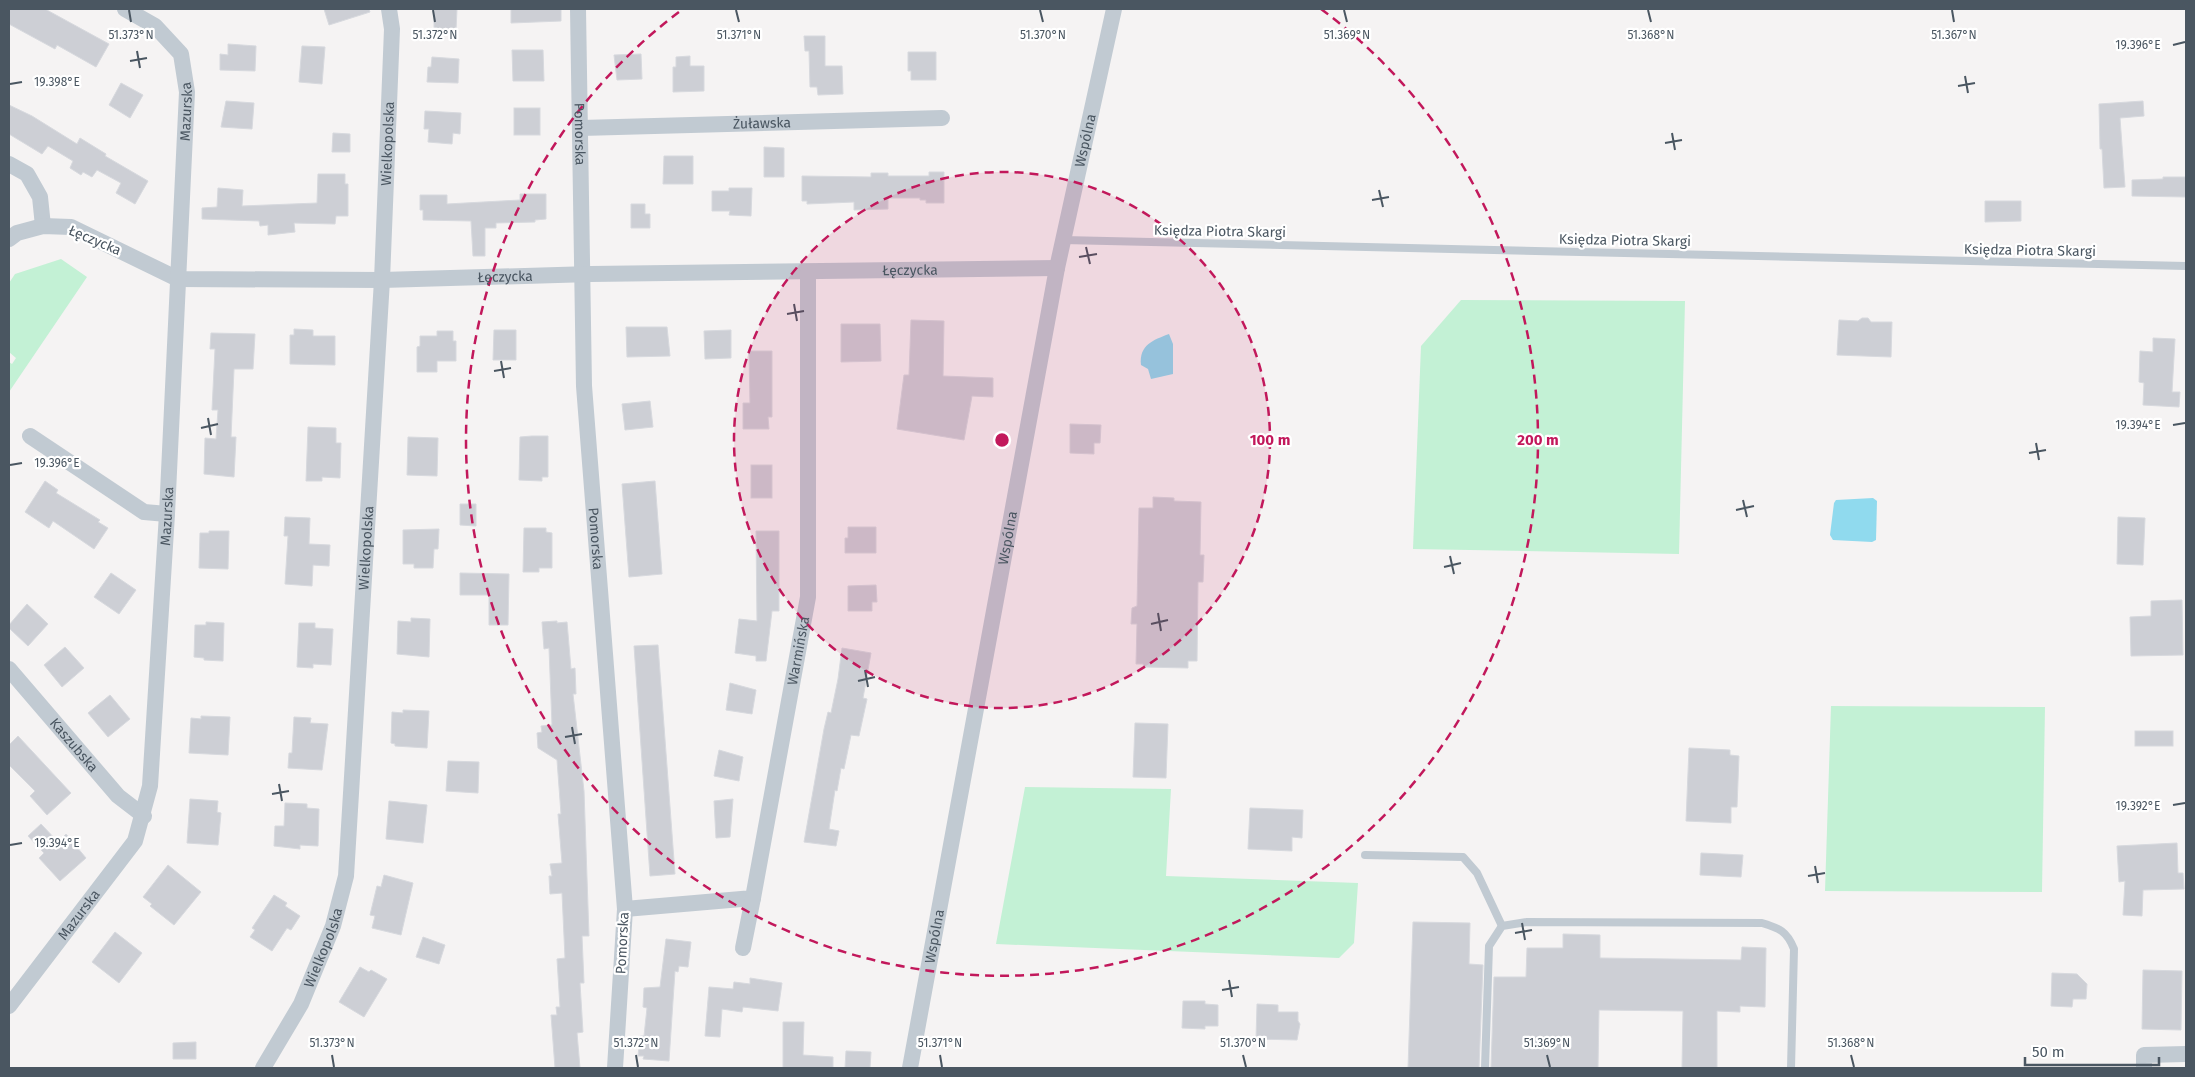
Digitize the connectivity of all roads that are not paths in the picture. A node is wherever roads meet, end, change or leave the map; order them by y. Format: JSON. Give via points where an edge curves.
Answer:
{"nodes":[{"id":1,"x":125,"y":9,"type":"edge"},
{"id":2,"x":389,"y":9,"type":"edge"},
{"id":3,"x":578,"y":9,"type":"edge"},
{"id":4,"x":1114,"y":9,"type":"edge"},
{"id":5,"x":942,"y":118,"type":"dead end"},
{"id":6,"x":581,"y":128,"type":"junction"},
{"id":7,"x":9,"y":164,"type":"edge"},
{"id":8,"x":43,"y":226,"type":"junction"},
{"id":9,"x":9,"y":239,"type":"edge"},
{"id":10,"x":1063,"y":240,"type":"junction"},
{"id":11,"x":2186,"y":266,"type":"edge"},
{"id":12,"x":1056,"y":268,"type":"junction"},
{"id":13,"x":808,"y":272,"type":"junction"},
{"id":14,"x":582,"y":274,"type":"junction"},
{"id":15,"x":178,"y":279,"type":"junction"},
{"id":16,"x":382,"y":280,"type":"junction"},
{"id":17,"x":30,"y":436,"type":"dead end"},
{"id":18,"x":167,"y":514,"type":"junction"},
{"id":19,"x":9,"y":669,"type":"edge"},
{"id":20,"x":144,"y":816,"type":"junction"},
{"id":21,"x":1365,"y":855,"type":"dead end"},
{"id":22,"x":753,"y":898,"type":"junction"},
{"id":23,"x":625,"y":909,"type":"junction"},
{"id":24,"x":1502,"y":926,"type":"junction"},
{"id":25,"x":743,"y":948,"type":"dead end"},
{"id":26,"x":9,"y":1006,"type":"edge"},
{"id":27,"x":2186,"y":1054,"type":"edge"},
{"id":28,"x":262,"y":1068,"type":"edge"},
{"id":29,"x":615,"y":1068,"type":"edge"},
{"id":30,"x":910,"y":1068,"type":"edge"},
{"id":31,"x":1485,"y":1068,"type":"edge"},
{"id":32,"x":1791,"y":1068,"type":"edge"},
{"id":33,"x":2144,"y":1068,"type":"edge"}],
"edges":[{"from":1,"to":15,"type":"street","name":"Mazurska","via":[[156,26],[181,54],[187,92]]},
{"from":2,"to":16,"type":"street","name":"Wielkopolska","via":[[392,29]]},
{"from":3,"to":6,"type":"street","name":"Pomorska"},
{"from":4,"to":10,"type":"street","name":"Wspólna"},
{"from":5,"to":6,"type":"street","name":"Żuławska"},
{"from":6,"to":14,"type":"street","name":"Pomorska"},
{"from":7,"to":8,"type":"street","via":[[27,174],[40,197]]},
{"from":8,"to":9,"type":"street","name":"Łęczycka","via":[[17,233]]},
{"from":8,"to":15,"type":"street","name":"Łęczycka","via":[[71,227]]},
{"from":10,"to":11,"type":"lane","name":"Księdza Piotra Skargi"},
{"from":10,"to":12,"type":"street","name":"Wspólna"},
{"from":12,"to":13,"type":"street","name":"Łęczycka"},
{"from":12,"to":30,"type":"street","name":"Wspólna"},
{"from":13,"to":14,"type":"street","name":"Łęczycka"},
{"from":13,"to":22,"type":"street","name":"Warmińska","via":[[808,597]]},
{"from":14,"to":16,"type":"street","name":"Łęczycka"},
{"from":14,"to":23,"type":"street","name":"Pomorska","via":[[584,386]]},
{"from":15,"to":16,"type":"street","name":"Łęczycka"},
{"from":15,"to":18,"type":"street","name":"Mazurska"},
{"from":16,"to":28,"type":"street","name":"Wielkopolska","via":[[346,876],[334,926],[301,1004]]},
{"from":17,"to":18,"type":"street","via":[[144,512]]},
{"from":18,"to":20,"type":"street","name":"Mazurska","via":[[150,786]]},
{"from":19,"to":20,"type":"street","name":"Kaszubska","via":[[118,796]]},
{"from":20,"to":26,"type":"street","name":"Mazurska","via":[[135,841]]},
{"from":21,"to":24,"type":"lane","via":[[1463,857],[1477,873]]},
{"from":22,"to":23,"type":"street"},
{"from":22,"to":25,"type":"street","name":"Warmińska"},
{"from":23,"to":29,"type":"street","name":"Pomorska"},
{"from":24,"to":31,"type":"lane","via":[[1489,946]]},
{"from":24,"to":32,"type":"lane","via":[[1527,922],[1762,922],[1775,926],[1789,936],[1794,948]]},
{"from":27,"to":33,"type":"street","via":[[2144,1055]]}]}
